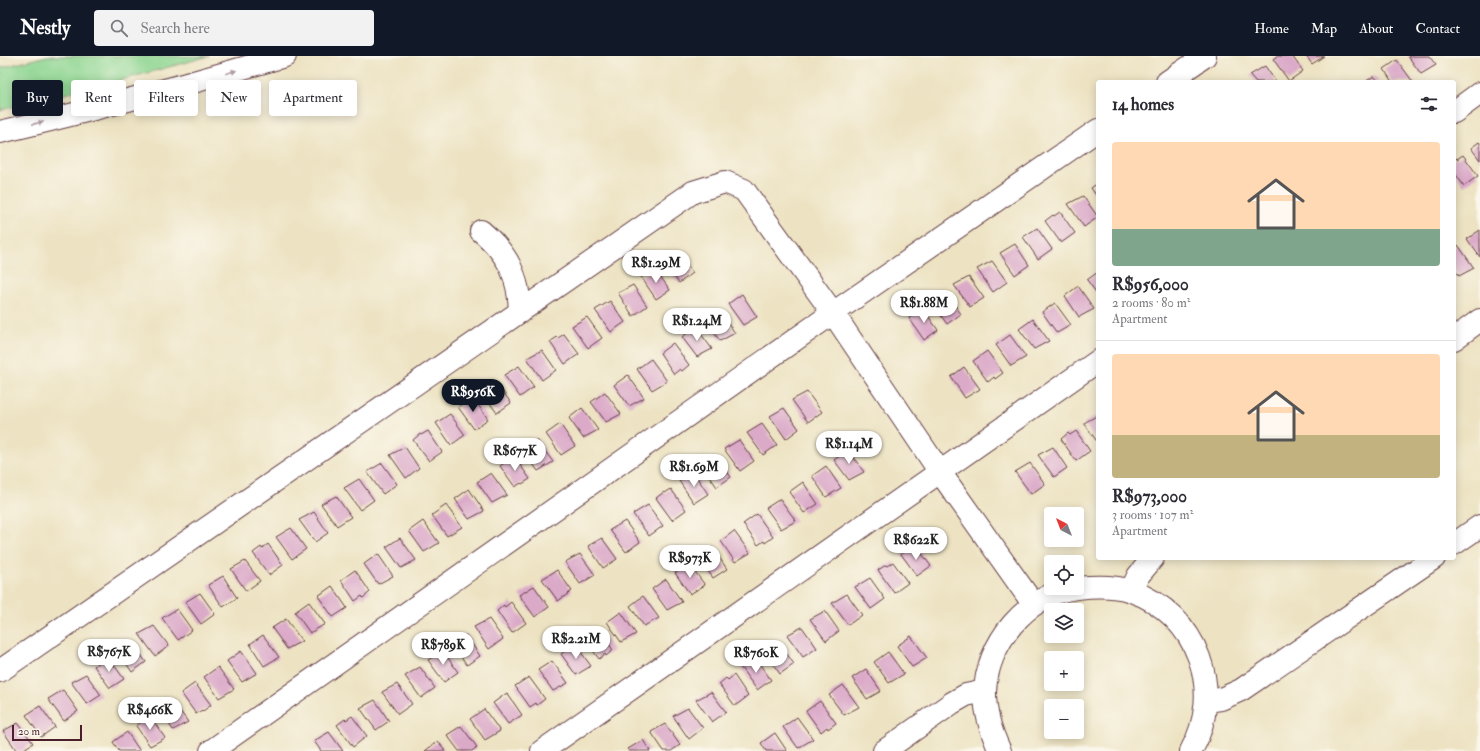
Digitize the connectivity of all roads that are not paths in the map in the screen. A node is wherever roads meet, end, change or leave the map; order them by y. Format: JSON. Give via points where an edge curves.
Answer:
{"nodes":[{"id":1,"x":285,"y":56,"type":"edge"},
{"id":2,"x":1205,"y":56,"type":"edge"},
{"id":3,"x":1170,"y":80,"type":"edge"},
{"id":4,"x":1480,"y":93,"type":"edge"},
{"id":5,"x":1456,"y":111,"type":"edge"},
{"id":6,"x":1096,"y":131,"type":"edge"},
{"id":7,"x":0,"y":132,"type":"edge"},
{"id":8,"x":481,"y":232,"type":"dead end"},
{"id":9,"x":520,"y":312,"type":"junction"},
{"id":10,"x":833,"y":313,"type":"junction"},
{"id":11,"x":1480,"y":320,"type":"edge"},
{"id":12,"x":1456,"y":338,"type":"edge"},
{"id":13,"x":1096,"y":362,"type":"edge"},
{"id":14,"x":940,"y":472,"type":"junction"},
{"id":15,"x":1480,"y":526,"type":"edge"},
{"id":16,"x":1456,"y":543,"type":"edge"},
{"id":17,"x":1151,"y":560,"type":"edge"},
{"id":18,"x":1431,"y":560,"type":"edge"},
{"id":19,"x":1084,"y":587,"type":"edge"},
{"id":20,"x":1131,"y":591,"type":"junction"},
{"id":21,"x":1051,"y":595,"type":"edge"},
{"id":22,"x":1034,"y":605,"type":"junction"},
{"id":23,"x":0,"y":671,"type":"edge"},
{"id":24,"x":985,"y":692,"type":"junction"},
{"id":25,"x":1206,"y":701,"type":"junction"},
{"id":26,"x":211,"y":751,"type":"edge"},
{"id":27,"x":542,"y":751,"type":"edge"},
{"id":28,"x":884,"y":751,"type":"edge"},
{"id":29,"x":1000,"y":751,"type":"edge"},
{"id":30,"x":1191,"y":751,"type":"edge"}],
"edges":[{"from":7,"to":1,"type":"main road","one_way":true,"via":[[178,87]]},
{"from":2,"to":3,"type":"main road"},
{"from":4,"to":5,"type":"main road"},
{"from":6,"to":10,"type":"main road"},
{"from":8,"to":9,"type":"main road","via":[[505,256],[512,269],[518,290]]},
{"from":9,"to":10,"type":"main road","via":[[693,192],[725,182],[744,190]]},
{"from":9,"to":23,"type":"main road"},
{"from":10,"to":14,"type":"main road"},
{"from":10,"to":26,"type":"main road"},
{"from":11,"to":12,"type":"main road"},
{"from":13,"to":14,"type":"main road"},
{"from":14,"to":22,"type":"main road"},
{"from":14,"to":27,"type":"main road"},
{"from":15,"to":16,"type":"main road"},
{"from":17,"to":20,"type":"main road","via":[[1138,576]]},
{"from":18,"to":25,"type":"main road","via":[[1241,690],[1221,699]]},
{"from":19,"to":20,"type":"main road","via":[[1111,587]]},
{"from":20,"to":25,"type":"main road","via":[[1167,611],[1181,625],[1201,660],[1206,681]]},
{"from":21,"to":22,"type":"main road"},
{"from":22,"to":24,"type":"main road","via":[[1018,618],[1005,634],[988,672]]},
{"from":24,"to":28,"type":"main road","via":[[966,694]]},
{"from":24,"to":29,"type":"main road","via":[[991,732]]},
{"from":25,"to":30,"type":"main road","via":[[1203,721]]}]}
